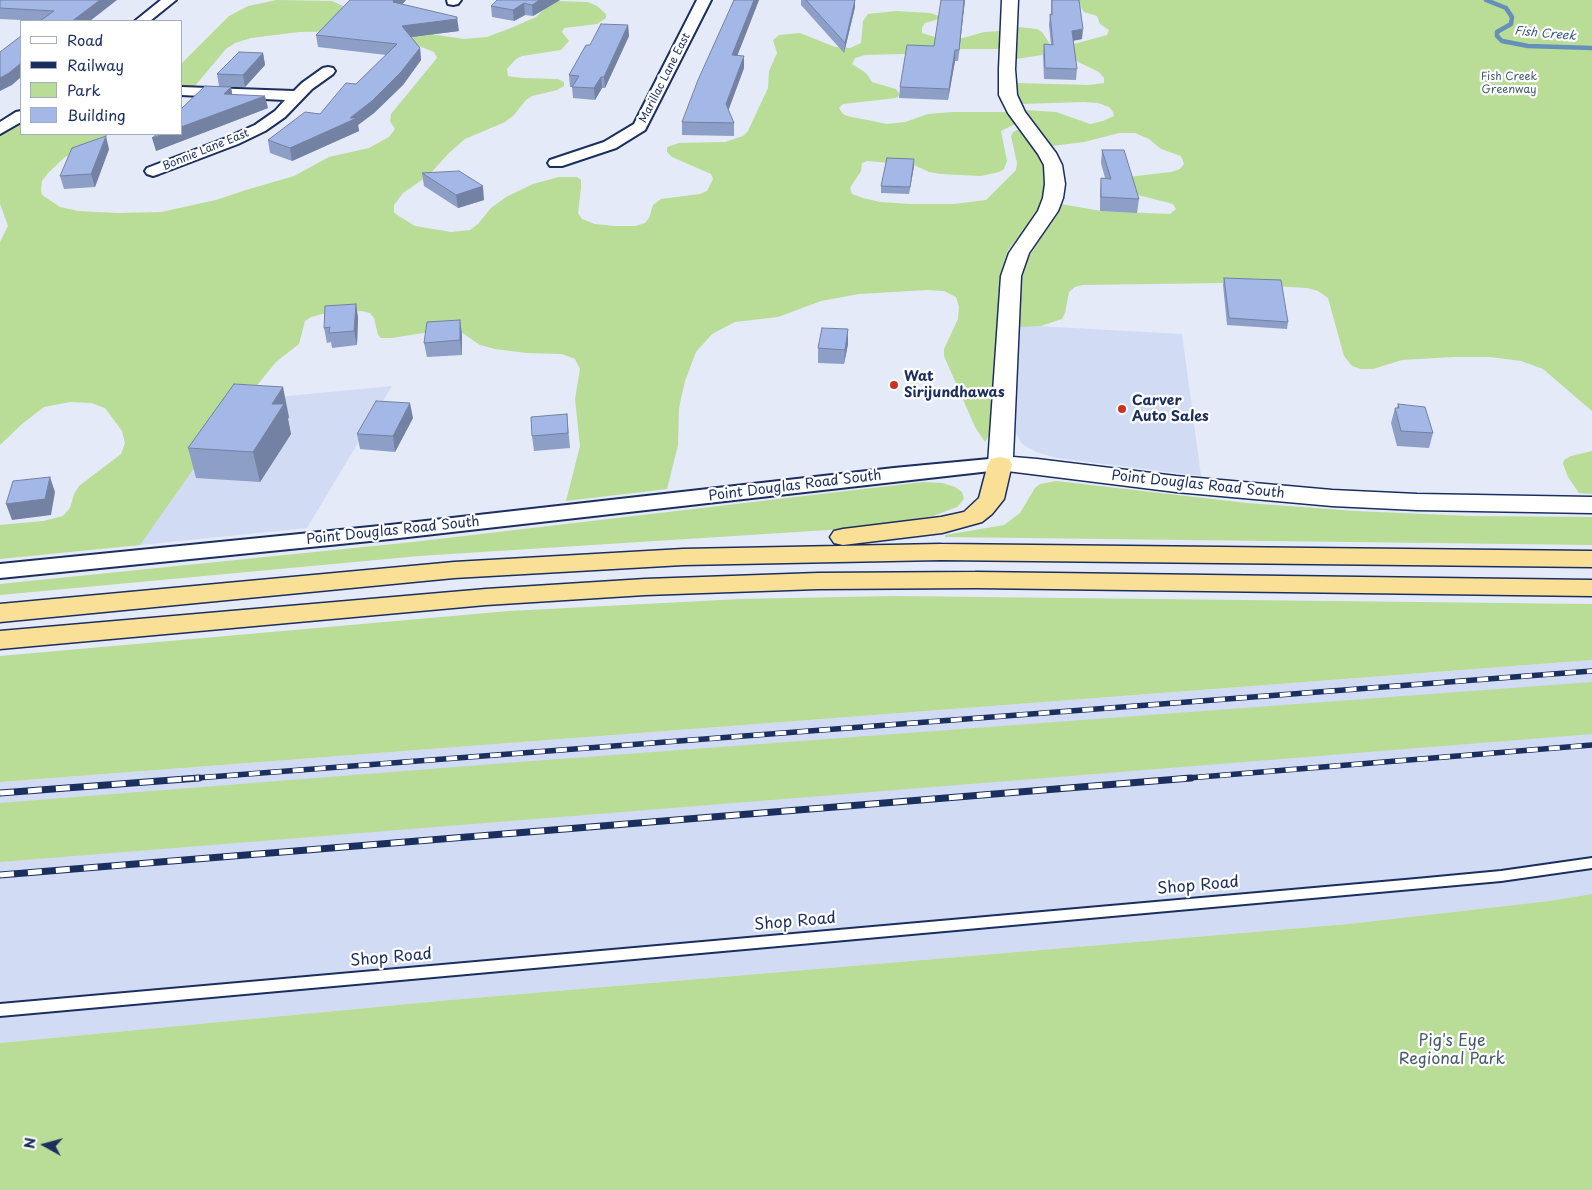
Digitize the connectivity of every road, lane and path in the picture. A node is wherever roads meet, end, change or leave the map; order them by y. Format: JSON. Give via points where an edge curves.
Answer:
{"nodes":[{"id":1,"x":169,"y":0,"type":"edge"},
{"id":2,"x":704,"y":0,"type":"edge"},
{"id":3,"x":1010,"y":0,"type":"edge"},
{"id":4,"x":143,"y":20,"type":"edge"},
{"id":5,"x":328,"y":71,"type":"dead end"},
{"id":6,"x":182,"y":90,"type":"edge"},
{"id":7,"x":298,"y":96,"type":"junction"},
{"id":8,"x":20,"y":116,"type":"edge"},
{"id":9,"x":0,"y":129,"type":"edge"},
{"id":10,"x":556,"y":163,"type":"dead end"},
{"id":11,"x":153,"y":171,"type":"dead end"},
{"id":12,"x":1000,"y":464,"type":"junction"},
{"id":13,"x":1592,"y":505,"type":"edge"},
{"id":14,"x":1592,"y":559,"type":"edge"},
{"id":15,"x":553,"y":563,"type":"junction"},
{"id":16,"x":0,"y":571,"type":"edge"},
{"id":17,"x":1592,"y":588,"type":"edge"},
{"id":18,"x":0,"y":613,"type":"edge"},
{"id":19,"x":0,"y":640,"type":"edge"},
{"id":20,"x":1592,"y":863,"type":"edge"},
{"id":21,"x":0,"y":1010,"type":"edge"}],
"edges":[{"from":1,"to":4,"type":"street"},
{"from":2,"to":10,"type":"street","name":"Marillac Lane East","via":[[640,127],[610,145]]},
{"from":3,"to":12,"type":"street","via":[[1008,95],[1017,113],[1048,153],[1055,184],[1048,210],[1019,252],[1010,276]]},
{"from":5,"to":7,"type":"street","name":"Bonnie Lane East"},
{"from":6,"to":7,"type":"street"},
{"from":7,"to":11,"type":"street","name":"Bonnie Lane East","via":[[280,114],[254,131]]},
{"from":8,"to":9,"type":"street"},
{"from":12,"to":13,"type":"street","name":"Point Douglas Road South","via":[[1332,498]]},
{"from":12,"to":15,"type":"highway","via":[[995,490],[987,504],[973,517],[952,523],[851,536]]},
{"from":12,"to":16,"type":"street","name":"Point Douglas Road South","via":[[399,531]]},
{"from":14,"to":15,"type":"highway","via":[[932,552],[762,554]]},
{"from":15,"to":18,"type":"highway"},
{"from":17,"to":19,"type":"highway","via":[[808,581],[486,597]]},
{"from":20,"to":21,"type":"lane","name":"Shop Road","via":[[1425,884]]}]}
